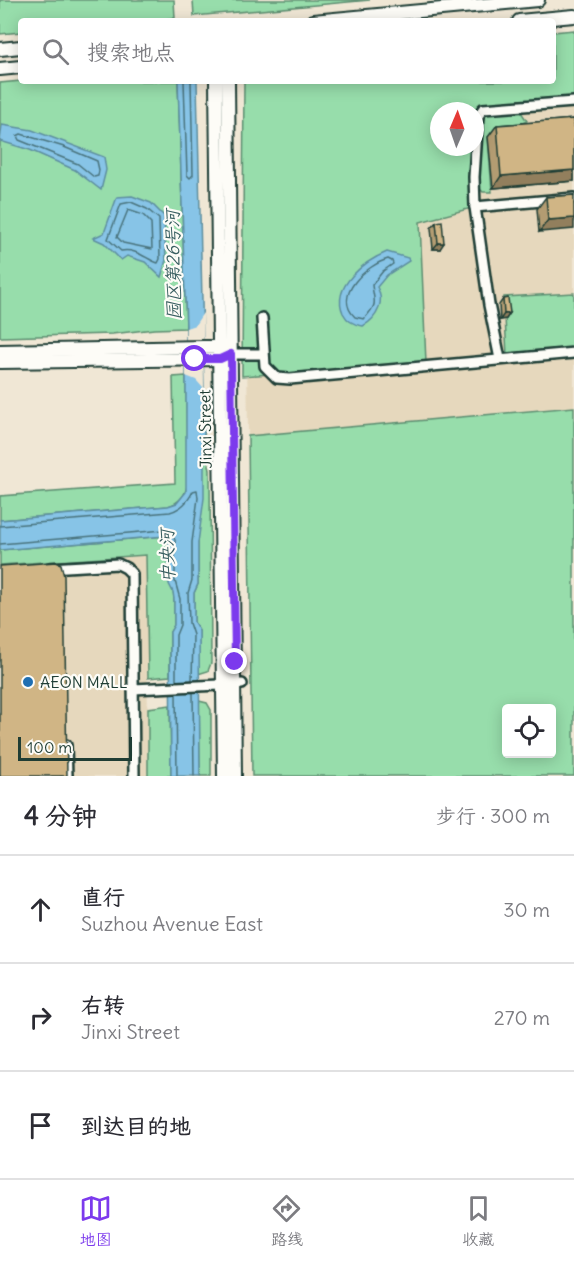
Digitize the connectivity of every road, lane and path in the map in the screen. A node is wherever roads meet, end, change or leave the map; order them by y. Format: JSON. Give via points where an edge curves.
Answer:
{"nodes":[{"id":1,"x":538,"y":0,"type":"edge"},
{"id":2,"x":574,"y":16,"type":"edge"},
{"id":3,"x":345,"y":18,"type":"edge"},
{"id":4,"x":552,"y":18,"type":"edge"},
{"id":5,"x":18,"y":47,"type":"edge"},
{"id":6,"x":0,"y":49,"type":"edge"},
{"id":7,"x":18,"y":67,"type":"edge"},
{"id":8,"x":0,"y":69,"type":"edge"},
{"id":9,"x":216,"y":84,"type":"edge"},
{"id":10,"x":228,"y":84,"type":"edge"},
{"id":11,"x":574,"y":102,"type":"edge"},
{"id":12,"x":574,"y":198,"type":"edge"},
{"id":13,"x":476,"y":207,"type":"junction"},
{"id":14,"x":262,"y":318,"type":"dead end"},
{"id":15,"x":0,"y":351,"type":"edge"},
{"id":16,"x":186,"y":353,"type":"junction"},
{"id":17,"x":224,"y":353,"type":"junction"},
{"id":18,"x":574,"y":353,"type":"edge"},
{"id":19,"x":263,"y":354,"type":"junction"},
{"id":20,"x":500,"y":359,"type":"junction"},
{"id":21,"x":0,"y":362,"type":"edge"},
{"id":22,"x":62,"y":567,"type":"junction"},
{"id":23,"x":41,"y":568,"type":"edge"},
{"id":24,"x":62,"y":579,"type":"edge"},
{"id":25,"x":233,"y":684,"type":"junction"},
{"id":26,"x":133,"y":690,"type":"junction"},
{"id":27,"x":66,"y":735,"type":"edge"},
{"id":28,"x":67,"y":776,"type":"edge"},
{"id":29,"x":134,"y":776,"type":"edge"},
{"id":30,"x":224,"y":776,"type":"edge"},
{"id":31,"x":235,"y":776,"type":"edge"}],
"edges":[{"from":1,"to":3,"type":"main road"},
{"from":2,"to":4,"type":"main road"},
{"from":5,"to":6,"type":"main road"},
{"from":7,"to":8,"type":"main road"},
{"from":9,"to":17,"type":"main road","name":"Jinxi Street"},
{"from":10,"to":17,"type":"main road","name":"Jinxi Street"},
{"from":11,"to":13,"type":"lane","via":[[480,112],[475,153]]},
{"from":12,"to":13,"type":"lane"},
{"from":13,"to":20,"type":"lane"},
{"from":14,"to":19,"type":"lane"},
{"from":15,"to":16,"type":"main road"},
{"from":16,"to":17,"type":"main road"},
{"from":16,"to":21,"type":"main road"},
{"from":17,"to":19,"type":"lane"},
{"from":17,"to":25,"type":"main road","name":"Jinxi Street"},
{"from":18,"to":20,"type":"lane"},
{"from":19,"to":20,"type":"lane","via":[[270,373],[290,379]]},
{"from":22,"to":23,"type":"lane"},
{"from":22,"to":24,"type":"lane"},
{"from":22,"to":26,"type":"lane","via":[[118,564],[132,574]]},
{"from":25,"to":26,"type":"lane"},
{"from":25,"to":30,"type":"main road","name":"Jinxi Street"},
{"from":25,"to":31,"type":"main road","name":"Jinxi Street"},
{"from":26,"to":29,"type":"lane"},
{"from":27,"to":28,"type":"lane"}]}
